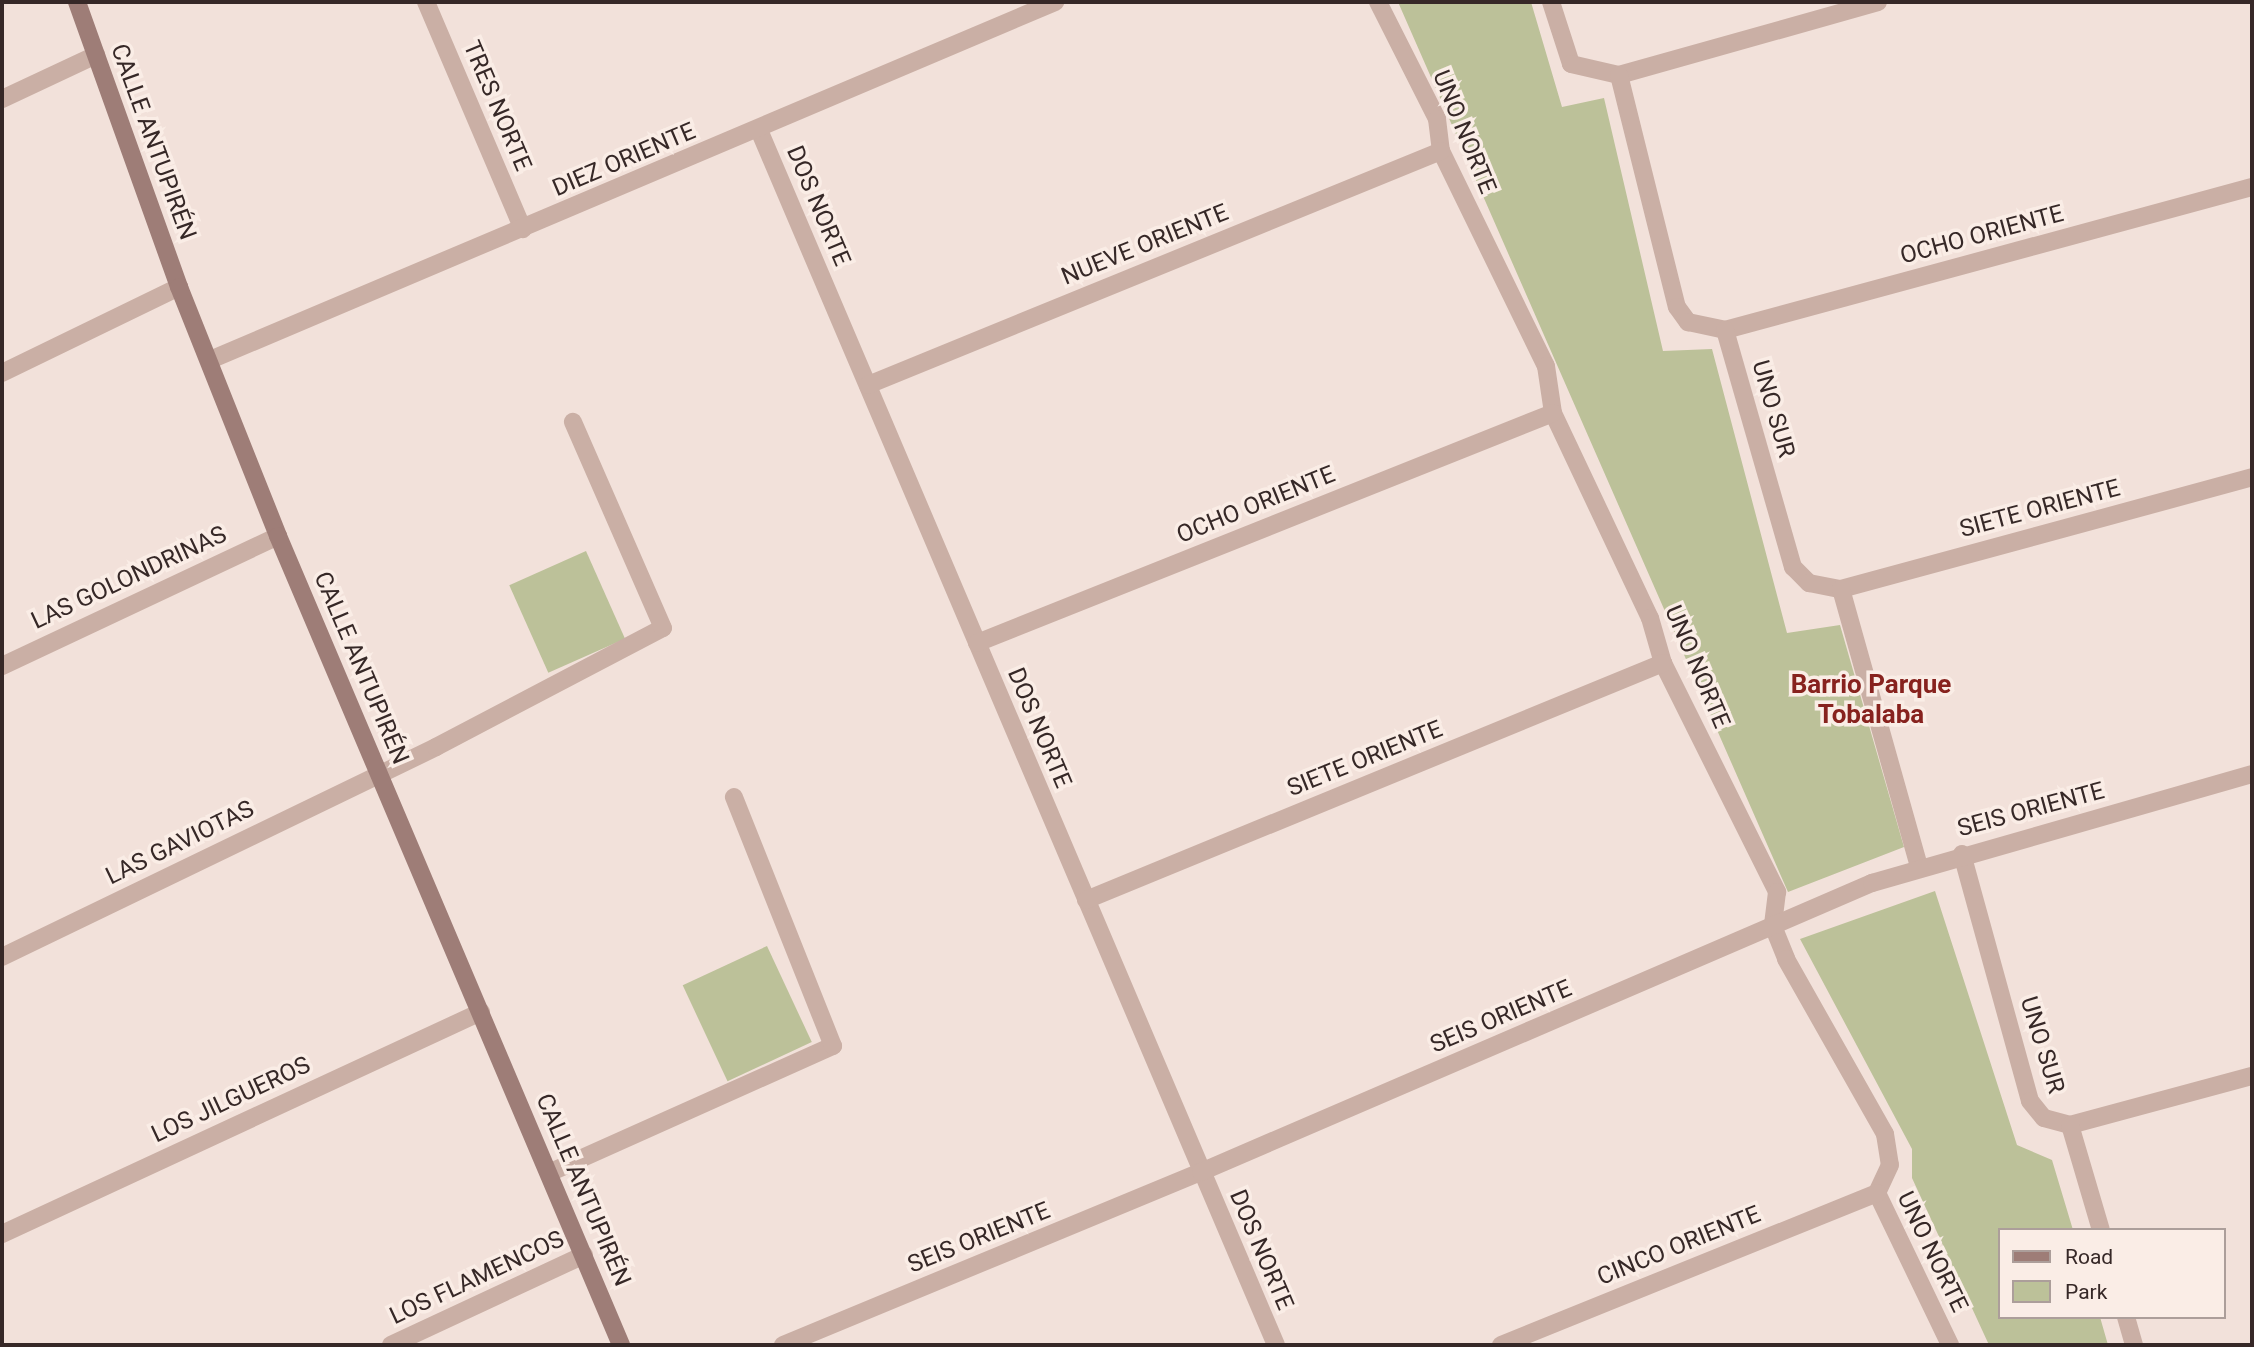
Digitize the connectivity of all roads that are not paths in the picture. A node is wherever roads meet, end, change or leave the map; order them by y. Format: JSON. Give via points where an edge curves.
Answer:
{"nodes":[{"id":1,"x":77,"y":2,"type":"edge"},
{"id":2,"x":426,"y":2,"type":"edge"},
{"id":3,"x":1055,"y":2,"type":"edge"},
{"id":4,"x":1378,"y":2,"type":"edge"},
{"id":5,"x":1551,"y":2,"type":"edge"},
{"id":6,"x":1878,"y":2,"type":"edge"},
{"id":7,"x":96,"y":55,"type":"junction"},
{"id":8,"x":1619,"y":75,"type":"junction"},
{"id":9,"x":2,"y":99,"type":"edge"},
{"id":10,"x":759,"y":130,"type":"junction"},
{"id":11,"x":1441,"y":151,"type":"junction"},
{"id":12,"x":2252,"y":187,"type":"edge"},
{"id":13,"x":523,"y":229,"type":"junction"},
{"id":14,"x":179,"y":287,"type":"junction"},
{"id":15,"x":1725,"y":331,"type":"junction"},
{"id":16,"x":210,"y":360,"type":"junction"},
{"id":17,"x":2,"y":373,"type":"edge"},
{"id":18,"x":868,"y":385,"type":"junction"},
{"id":19,"x":1553,"y":413,"type":"junction"},
{"id":20,"x":573,"y":422,"type":"dead end"},
{"id":21,"x":2252,"y":477,"type":"edge"},
{"id":22,"x":278,"y":536,"type":"junction"},
{"id":23,"x":1841,"y":589,"type":"junction"},
{"id":24,"x":977,"y":643,"type":"junction"},
{"id":25,"x":1663,"y":663,"type":"junction"},
{"id":26,"x":2,"y":666,"type":"edge"},
{"id":27,"x":379,"y":774,"type":"junction"},
{"id":28,"x":2252,"y":774,"type":"edge"},
{"id":29,"x":734,"y":797,"type":"dead end"},
{"id":30,"x":1962,"y":854,"type":"junction"},
{"id":31,"x":1919,"y":866,"type":"junction"},
{"id":32,"x":1086,"y":901,"type":"junction"},
{"id":33,"x":1773,"y":926,"type":"junction"},
{"id":34,"x":2,"y":957,"type":"edge"},
{"id":35,"x":481,"y":1012,"type":"junction"},
{"id":36,"x":2252,"y":1076,"type":"edge"},
{"id":37,"x":2070,"y":1125,"type":"junction"},
{"id":38,"x":551,"y":1172,"type":"junction"},
{"id":39,"x":1201,"y":1172,"type":"junction"},
{"id":40,"x":1877,"y":1192,"type":"junction"},
{"id":41,"x":2100,"y":1228,"type":"edge"},
{"id":42,"x":2,"y":1234,"type":"edge"},
{"id":43,"x":584,"y":1255,"type":"junction"},
{"id":44,"x":2127,"y":1319,"type":"edge"},
{"id":45,"x":391,"y":1345,"type":"edge"},
{"id":46,"x":621,"y":1345,"type":"edge"},
{"id":47,"x":783,"y":1345,"type":"edge"},
{"id":48,"x":1276,"y":1345,"type":"edge"},
{"id":49,"x":1501,"y":1345,"type":"edge"},
{"id":50,"x":1950,"y":1345,"type":"edge"},
{"id":51,"x":2134,"y":1345,"type":"edge"}],
"edges":[{"from":1,"to":7,"type":"street","name":"CALLE ANTUPIRÉN"},
{"from":2,"to":13,"type":"street","name":"TRES NORTE"},
{"from":3,"to":10,"type":"street","name":"DIEZ ORIENTE"},
{"from":4,"to":11,"type":"street","name":"UNO NORTE","via":[[1437,119]]},
{"from":5,"to":8,"type":"street","via":[[1571,64]]},
{"from":6,"to":8,"type":"street"},
{"from":7,"to":9,"type":"street"},
{"from":7,"to":14,"type":"street","name":"CALLE ANTUPIRÉN"},
{"from":8,"to":15,"type":"street","via":[[1677,307],[1688,322]]},
{"from":10,"to":13,"type":"street","name":"DIEZ ORIENTE"},
{"from":10,"to":18,"type":"street","name":"DOS NORTE"},
{"from":11,"to":18,"type":"street","name":"NUEVE ORIENTE"},
{"from":11,"to":19,"type":"street","name":"UNO NORTE","via":[[1546,366]]},
{"from":12,"to":15,"type":"street","name":"OCHO ORIENTE"},
{"from":13,"to":16,"type":"street","name":"DIEZ ORIENTE"},
{"from":14,"to":16,"type":"street","name":"CALLE ANTUPIRÉN"},
{"from":14,"to":17,"type":"street"},
{"from":15,"to":23,"type":"street","name":"UNO SUR","via":[[1796,573],[1809,583]]},
{"from":16,"to":22,"type":"street","name":"CALLE ANTUPIRÉN"},
{"from":18,"to":24,"type":"street","name":"DOS NORTE"},
{"from":19,"to":24,"type":"street","name":"OCHO ORIENTE"},
{"from":19,"to":25,"type":"street","name":"UNO NORTE","via":[[1650,618]]},
{"from":20,"to":27,"type":"street","name":"LAS GAVIOTAS","via":[[663,628]]},
{"from":21,"to":23,"type":"street","name":"SIETE ORIENTE"},
{"from":22,"to":26,"type":"street","name":"LAS GOLONDRINAS"},
{"from":22,"to":27,"type":"street","name":"CALLE ANTUPIRÉN"},
{"from":23,"to":31,"type":"street"},
{"from":24,"to":32,"type":"street","name":"DOS NORTE"},
{"from":25,"to":32,"type":"street","name":"SIETE ORIENTE"},
{"from":25,"to":33,"type":"street","name":"UNO NORTE","via":[[1777,892]]},
{"from":27,"to":34,"type":"street","name":"LAS GAVIOTAS"},
{"from":27,"to":35,"type":"street","name":"CALLE ANTUPIRÉN"},
{"from":28,"to":30,"type":"street","name":"SEIS ORIENTE"},
{"from":29,"to":38,"type":"street","via":[[833,1046]]},
{"from":30,"to":31,"type":"street","name":"SEIS ORIENTE"},
{"from":30,"to":37,"type":"street","name":"UNO SUR","via":[[2030,1101],[2044,1118]]},
{"from":31,"to":33,"type":"street","name":"SEIS ORIENTE"},
{"from":32,"to":39,"type":"street","name":"DOS NORTE"},
{"from":33,"to":39,"type":"street","name":"SEIS ORIENTE"},
{"from":33,"to":40,"type":"street","name":"UNO NORTE","via":[[1811,1005],[1885,1134],[1890,1165]]},
{"from":35,"to":38,"type":"street","name":"CALLE ANTUPIRÉN"},
{"from":35,"to":42,"type":"street","name":"LOS JILGUEROS"},
{"from":36,"to":37,"type":"street"},
{"from":37,"to":41,"type":"street","name":"UNO SUR"},
{"from":38,"to":43,"type":"street","name":"CALLE ANTUPIRÉN"},
{"from":39,"to":47,"type":"street","name":"SEIS ORIENTE"},
{"from":39,"to":48,"type":"street","name":"DOS NORTE"},
{"from":40,"to":49,"type":"street","name":"CINCO ORIENTE"},
{"from":40,"to":50,"type":"street","name":"UNO NORTE"},
{"from":43,"to":45,"type":"street","name":"LOS FLAMENCOS"},
{"from":43,"to":46,"type":"street","name":"CALLE ANTUPIRÉN"},
{"from":44,"to":51,"type":"street"}]}
